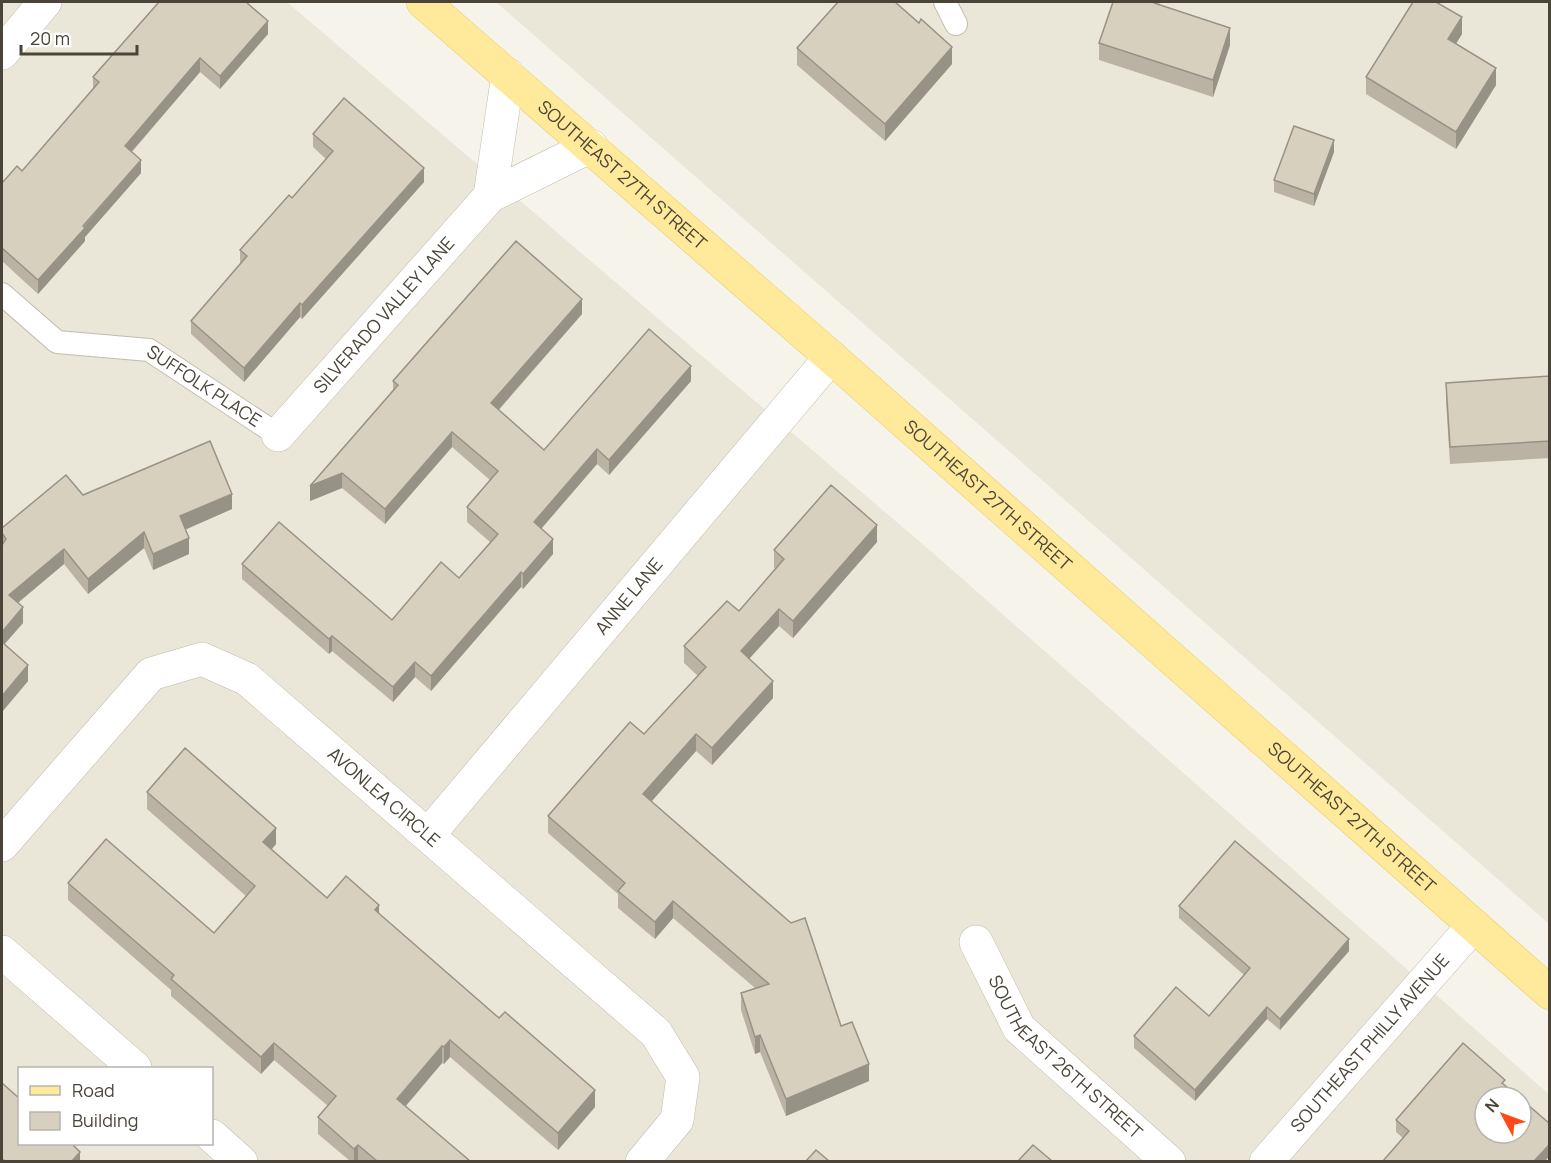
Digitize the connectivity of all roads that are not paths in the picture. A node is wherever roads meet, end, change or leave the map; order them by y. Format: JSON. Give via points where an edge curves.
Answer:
{"nodes":[{"id":1,"x":45,"y":2,"type":"edge"},
{"id":2,"x":423,"y":2,"type":"edge"},
{"id":3,"x":945,"y":2,"type":"edge"},
{"id":4,"x":956,"y":24,"type":"dead end"},
{"id":5,"x":2,"y":53,"type":"edge"},
{"id":6,"x":508,"y":75,"type":"junction"},
{"id":7,"x":591,"y":146,"type":"junction"},
{"id":8,"x":490,"y":195,"type":"junction"},
{"id":9,"x":2,"y":294,"type":"edge"},
{"id":10,"x":831,"y":357,"type":"junction"},
{"id":11,"x":278,"y":435,"type":"joint"},
{"id":12,"x":428,"y":835,"type":"junction"},
{"id":13,"x":2,"y":845,"type":"edge"},
{"id":14,"x":1473,"y":926,"type":"junction"},
{"id":15,"x":976,"y":942,"type":"dead end"},
{"id":16,"x":2,"y":952,"type":"edge"},
{"id":17,"x":1550,"y":993,"type":"edge"},
{"id":18,"x":134,"y":1067,"type":"edge"},
{"id":19,"x":213,"y":1137,"type":"edge"},
{"id":20,"x":241,"y":1161,"type":"edge"},
{"id":21,"x":642,"y":1161,"type":"edge"},
{"id":22,"x":1169,"y":1161,"type":"edge"},
{"id":23,"x":1266,"y":1161,"type":"edge"}],
"edges":[{"from":1,"to":5,"type":"street"},
{"from":2,"to":6,"type":"main road","name":"SOUTHEAST 27TH STREET"},
{"from":3,"to":4,"type":"lane"},
{"from":6,"to":7,"type":"main road","name":"SOUTHEAST 27TH STREET"},
{"from":6,"to":8,"type":"street"},
{"from":7,"to":8,"type":"street","name":"SILVERADO VALLEY LANE"},
{"from":7,"to":10,"type":"main road","name":"SOUTHEAST 27TH STREET"},
{"from":8,"to":11,"type":"street","name":"SILVERADO VALLEY LANE"},
{"from":9,"to":11,"type":"lane","name":"SUFFOLK PLACE","via":[[57,342],[149,351]]},
{"from":10,"to":12,"type":"street","name":"ANNE LANE"},
{"from":10,"to":14,"type":"main road","name":"SOUTHEAST 27TH STREET"},
{"from":12,"to":13,"type":"street","name":"AVONLEA CIRCLE","via":[[247,679],[202,659],[151,674]]},
{"from":12,"to":21,"type":"street","name":"AVONLEA CIRCLE","via":[[657,1033],[683,1077],[677,1120]]},
{"from":14,"to":17,"type":"main road","name":"SOUTHEAST 27TH STREET"},
{"from":14,"to":23,"type":"street","name":"SOUTHEAST PHILLY AVENUE"},
{"from":15,"to":22,"type":"street","name":"SOUTHEAST 26TH STREET","via":[[1019,1028]]},
{"from":16,"to":18,"type":"street"},
{"from":19,"to":20,"type":"street"}]}
